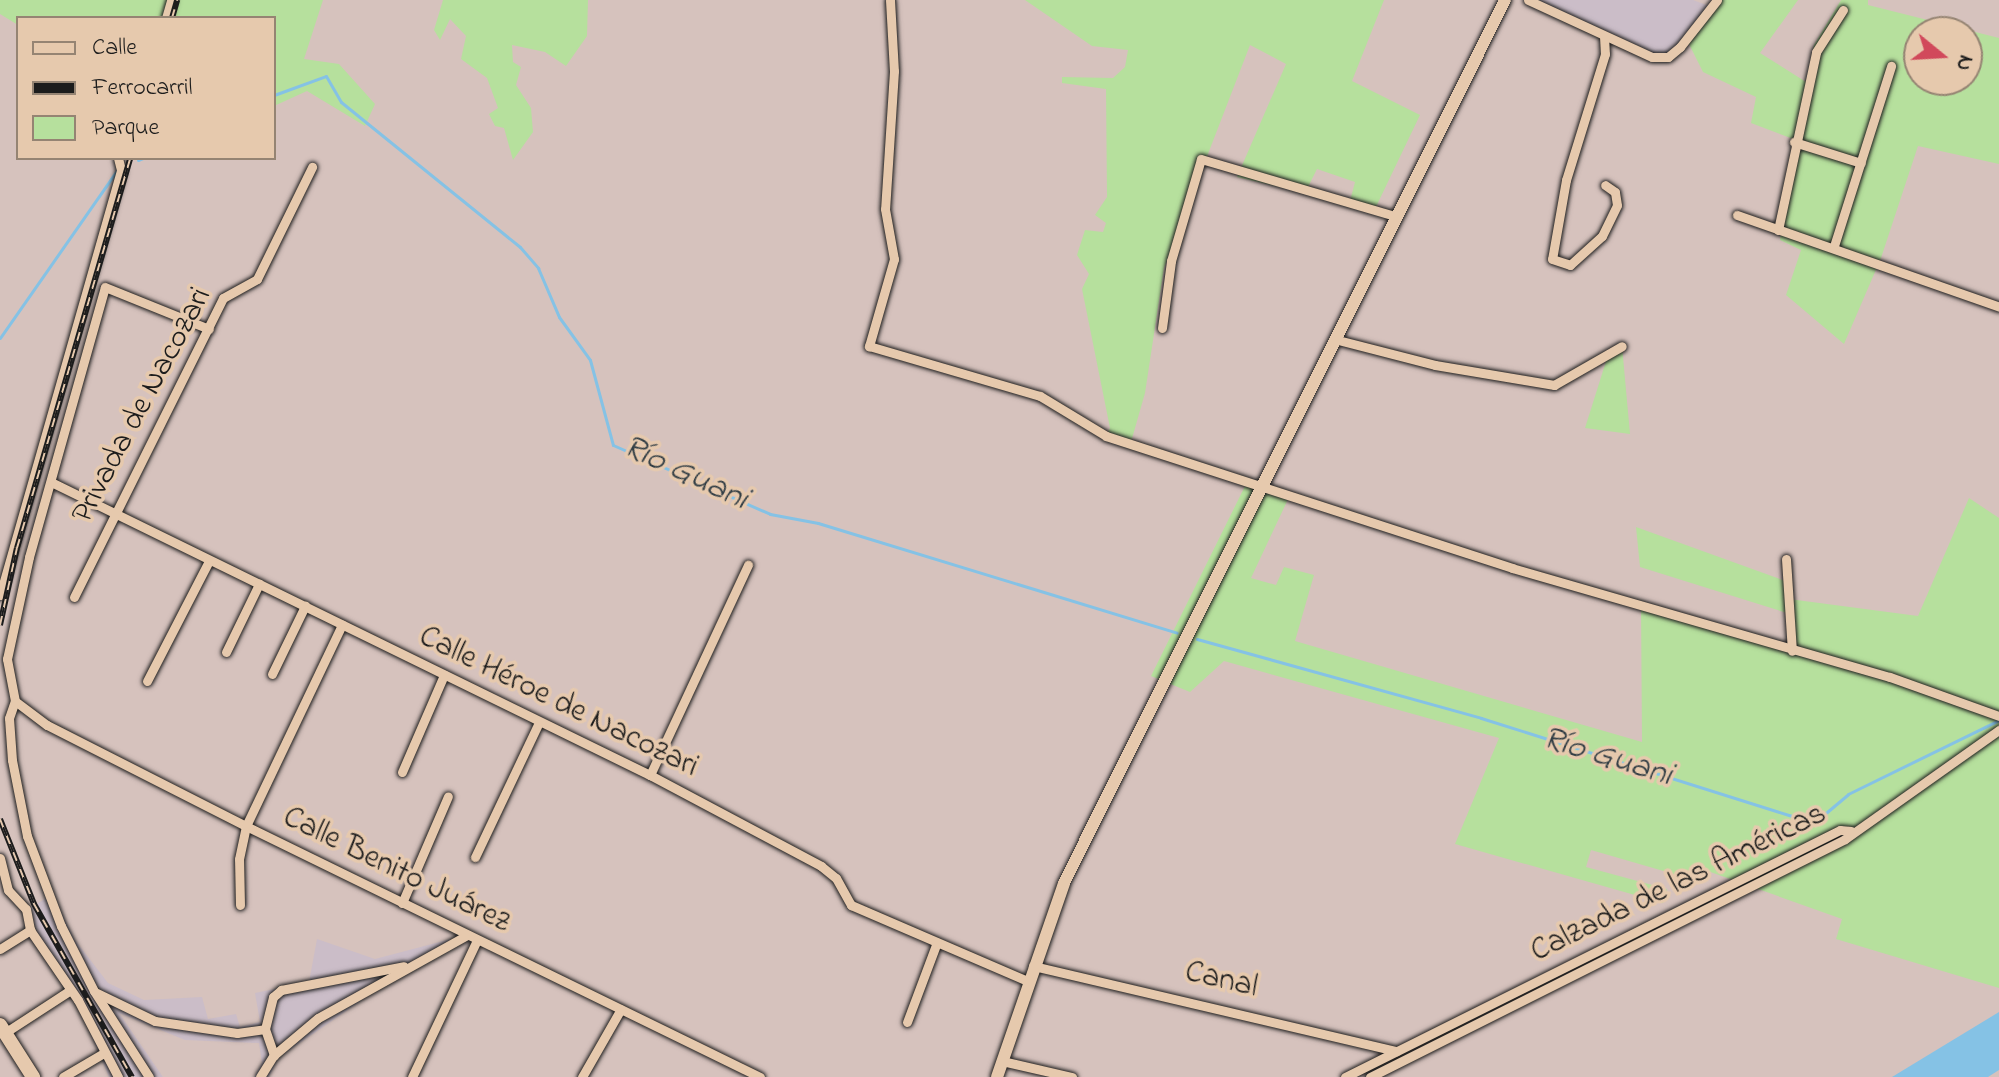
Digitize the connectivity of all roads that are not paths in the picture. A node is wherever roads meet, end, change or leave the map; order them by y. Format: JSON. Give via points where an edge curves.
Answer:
{"nodes":[{"id":1,"x":890,"y":0,"type":"edge"},
{"id":2,"x":1505,"y":0,"type":"edge"},
{"id":3,"x":1528,"y":0,"type":"edge"},
{"id":4,"x":1717,"y":0,"type":"edge"},
{"id":5,"x":1843,"y":10,"type":"dead end"},
{"id":6,"x":1604,"y":36,"type":"junction"},
{"id":7,"x":1891,"y":66,"type":"dead end"},
{"id":8,"x":1794,"y":142,"type":"junction"},
{"id":9,"x":118,"y":160,"type":"edge"},
{"id":10,"x":1861,"y":163,"type":"junction"},
{"id":11,"x":312,"y":167,"type":"dead end"},
{"id":12,"x":1605,"y":185,"type":"dead end"},
{"id":13,"x":1737,"y":215,"type":"dead end"},
{"id":14,"x":1395,"y":216,"type":"junction"},
{"id":15,"x":1778,"y":230,"type":"junction"},
{"id":16,"x":1834,"y":246,"type":"junction"},
{"id":17,"x":1999,"y":307,"type":"edge"},
{"id":18,"x":1162,"y":328,"type":"dead end"},
{"id":19,"x":209,"y":329,"type":"junction"},
{"id":20,"x":1334,"y":339,"type":"junction"},
{"id":21,"x":1622,"y":346,"type":"dead end"},
{"id":22,"x":51,"y":482,"type":"junction"},
{"id":23,"x":1261,"y":484,"type":"junction"},
{"id":24,"x":115,"y":513,"type":"junction"},
{"id":25,"x":1786,"y":559,"type":"dead end"},
{"id":26,"x":209,"y":561,"type":"junction"},
{"id":27,"x":748,"y":565,"type":"dead end"},
{"id":28,"x":259,"y":584,"type":"junction"},
{"id":29,"x":0,"y":595,"type":"edge"},
{"id":30,"x":74,"y":597,"type":"dead end"},
{"id":31,"x":305,"y":606,"type":"junction"},
{"id":32,"x":342,"y":625,"type":"junction"},
{"id":33,"x":1792,"y":651,"type":"junction"},
{"id":34,"x":226,"y":652,"type":"dead end"},
{"id":35,"x":272,"y":674,"type":"dead end"},
{"id":36,"x":444,"y":675,"type":"junction"},
{"id":37,"x":147,"y":681,"type":"dead end"},
{"id":38,"x":15,"y":701,"type":"junction"},
{"id":39,"x":1997,"y":715,"type":"edge"},
{"id":40,"x":539,"y":722,"type":"junction"},
{"id":41,"x":1999,"y":730,"type":"edge"},
{"id":42,"x":402,"y":772,"type":"dead end"},
{"id":43,"x":650,"y":775,"type":"junction"},
{"id":44,"x":448,"y":796,"type":"dead end"},
{"id":45,"x":246,"y":826,"type":"junction"},
{"id":46,"x":475,"y":857,"type":"dead end"},
{"id":47,"x":0,"y":861,"type":"edge"},
{"id":48,"x":402,"y":903,"type":"junction"},
{"id":49,"x":240,"y":905,"type":"dead end"},
{"id":50,"x":30,"y":930,"type":"junction"},
{"id":51,"x":467,"y":935,"type":"junction"},
{"id":52,"x":477,"y":940,"type":"junction"},
{"id":53,"x":937,"y":942,"type":"junction"},
{"id":54,"x":0,"y":949,"type":"edge"},
{"id":55,"x":407,"y":966,"type":"junction"},
{"id":56,"x":1033,"y":966,"type":"junction"},
{"id":57,"x":1030,"y":982,"type":"junction"},
{"id":58,"x":69,"y":991,"type":"junction"},
{"id":59,"x":94,"y":991,"type":"junction"},
{"id":60,"x":621,"y":1009,"type":"junction"},
{"id":61,"x":1493,"y":1009,"type":"junction"},
{"id":62,"x":907,"y":1022,"type":"dead end"},
{"id":63,"x":265,"y":1029,"type":"junction"},
{"id":64,"x":2,"y":1031,"type":"edge"},
{"id":65,"x":1396,"y":1051,"type":"junction"},
{"id":66,"x":102,"y":1054,"type":"junction"},
{"id":67,"x":274,"y":1055,"type":"junction"},
{"id":68,"x":1002,"y":1061,"type":"junction"},
{"id":69,"x":33,"y":1077,"type":"edge"},
{"id":70,"x":63,"y":1077,"type":"edge"},
{"id":71,"x":118,"y":1077,"type":"edge"},
{"id":72,"x":149,"y":1077,"type":"edge"},
{"id":73,"x":260,"y":1077,"type":"edge"},
{"id":74,"x":412,"y":1077,"type":"edge"},
{"id":75,"x":582,"y":1077,"type":"edge"},
{"id":76,"x":760,"y":1077,"type":"edge"},
{"id":77,"x":997,"y":1077,"type":"edge"},
{"id":78,"x":1072,"y":1077,"type":"edge"},
{"id":79,"x":1345,"y":1077,"type":"edge"},
{"id":80,"x":1370,"y":1077,"type":"edge"}],
"edges":[{"from":1,"to":23,"type":"street","via":[[894,71],[885,209],[894,259],[869,346],[1040,396],[1106,436]]},
{"from":2,"to":14,"type":"main road"},
{"from":3,"to":6,"type":"street"},
{"from":4,"to":6,"type":"street","via":[[1668,57],[1652,57]]},
{"from":5,"to":8,"type":"street","via":[[1816,52]]},
{"from":6,"to":12,"type":"street","via":[[1605,54],[1566,180],[1552,259],[1570,265],[1602,236],[1617,205],[1615,192]]},
{"from":7,"to":10,"type":"street"},
{"from":8,"to":10,"type":"street"},
{"from":8,"to":15,"type":"street"},
{"from":9,"to":29,"type":"street","via":[[121,170]]},
{"from":10,"to":16,"type":"street"},
{"from":11,"to":19,"type":"street","name":"Privada de Nacozari","via":[[257,279],[245,290],[229,291]]},
{"from":13,"to":15,"type":"street"},
{"from":14,"to":18,"type":"street","via":[[1201,159],[1171,261]]},
{"from":14,"to":20,"type":"main road"},
{"from":15,"to":16,"type":"street"},
{"from":16,"to":17,"type":"street"},
{"from":19,"to":22,"type":"street","via":[[105,287]]},
{"from":19,"to":24,"type":"street","name":"Privada de Nacozari"},
{"from":20,"to":21,"type":"street","via":[[1435,365],[1554,385]]},
{"from":20,"to":23,"type":"main road"},
{"from":22,"to":24,"type":"street","name":"Calle Héroe de Nacozari"},
{"from":22,"to":38,"type":"street","via":[[9,640]]},
{"from":23,"to":33,"type":"street","via":[[1512,568]]},
{"from":23,"to":56,"type":"main road","via":[[1064,883]]},
{"from":24,"to":26,"type":"street","name":"Calle Héroe de Nacozari"},
{"from":24,"to":30,"type":"street","name":"Privada de Nacozari"},
{"from":25,"to":33,"type":"street"},
{"from":26,"to":28,"type":"street","name":"Calle Héroe de Nacozari"},
{"from":26,"to":37,"type":"street"},
{"from":27,"to":43,"type":"street"},
{"from":28,"to":31,"type":"street","name":"Calle Héroe de Nacozari"},
{"from":28,"to":34,"type":"street"},
{"from":31,"to":32,"type":"street","name":"Calle Héroe de Nacozari"},
{"from":31,"to":35,"type":"street"},
{"from":32,"to":36,"type":"street","name":"Calle Héroe de Nacozari"},
{"from":32,"to":45,"type":"street"},
{"from":33,"to":39,"type":"street"},
{"from":36,"to":40,"type":"street","name":"Calle Héroe de Nacozari"},
{"from":36,"to":42,"type":"street"},
{"from":38,"to":45,"type":"street","name":"Calle Benito Juárez","via":[[47,725]]},
{"from":38,"to":59,"type":"street","via":[[9,718],[12,760],[27,836],[61,926]]},
{"from":40,"to":43,"type":"street","name":"Calle Héroe de Nacozari"},
{"from":40,"to":46,"type":"street"},
{"from":41,"to":61,"type":"street","name":"Calzada de las Américas","via":[[1919,790],[1851,831],[1840,830],[1700,907]]},
{"from":43,"to":53,"type":"street","name":"Calle Héroe de Nacozari","via":[[821,866],[836,878],[851,905]]},
{"from":44,"to":48,"type":"street"},
{"from":45,"to":48,"type":"street","name":"Calle Benito Juárez"},
{"from":45,"to":49,"type":"street","via":[[239,859]]},
{"from":47,"to":50,"type":"street","via":[[8,890],[31,918]]},
{"from":48,"to":51,"type":"street","name":"Calle Benito Juárez"},
{"from":50,"to":54,"type":"street"},
{"from":50,"to":58,"type":"street"},
{"from":51,"to":52,"type":"street","name":"Calle Benito Juárez"},
{"from":51,"to":55,"type":"street"},
{"from":52,"to":60,"type":"street","name":"Calle Benito Juárez"},
{"from":52,"to":74,"type":"street"},
{"from":53,"to":57,"type":"street","name":"Calle Héroe de Nacozari"},
{"from":53,"to":62,"type":"street"},
{"from":55,"to":63,"type":"street","via":[[281,990],[273,997]]},
{"from":55,"to":67,"type":"street","via":[[327,1012]]},
{"from":56,"to":57,"type":"main road"},
{"from":56,"to":65,"type":"street","name":"Canal"},
{"from":57,"to":68,"type":"main road"},
{"from":58,"to":64,"type":"street"},
{"from":58,"to":66,"type":"street"},
{"from":59,"to":63,"type":"street","via":[[155,1021],[237,1033]]},
{"from":59,"to":72,"type":"street"},
{"from":60,"to":75,"type":"street"},
{"from":60,"to":76,"type":"street","name":"Calle Benito Juárez"},
{"from":61,"to":65,"type":"street","name":"Calzada de las Américas"},
{"from":61,"to":80,"type":"street","name":"Calzada de las Américas"},
{"from":63,"to":67,"type":"street"},
{"from":64,"to":69,"type":"main road"},
{"from":65,"to":79,"type":"street","name":"Calzada de las Américas"},
{"from":66,"to":70,"type":"street"},
{"from":66,"to":71,"type":"street"},
{"from":67,"to":73,"type":"street"},
{"from":68,"to":77,"type":"main road"},
{"from":68,"to":78,"type":"street"}]}
